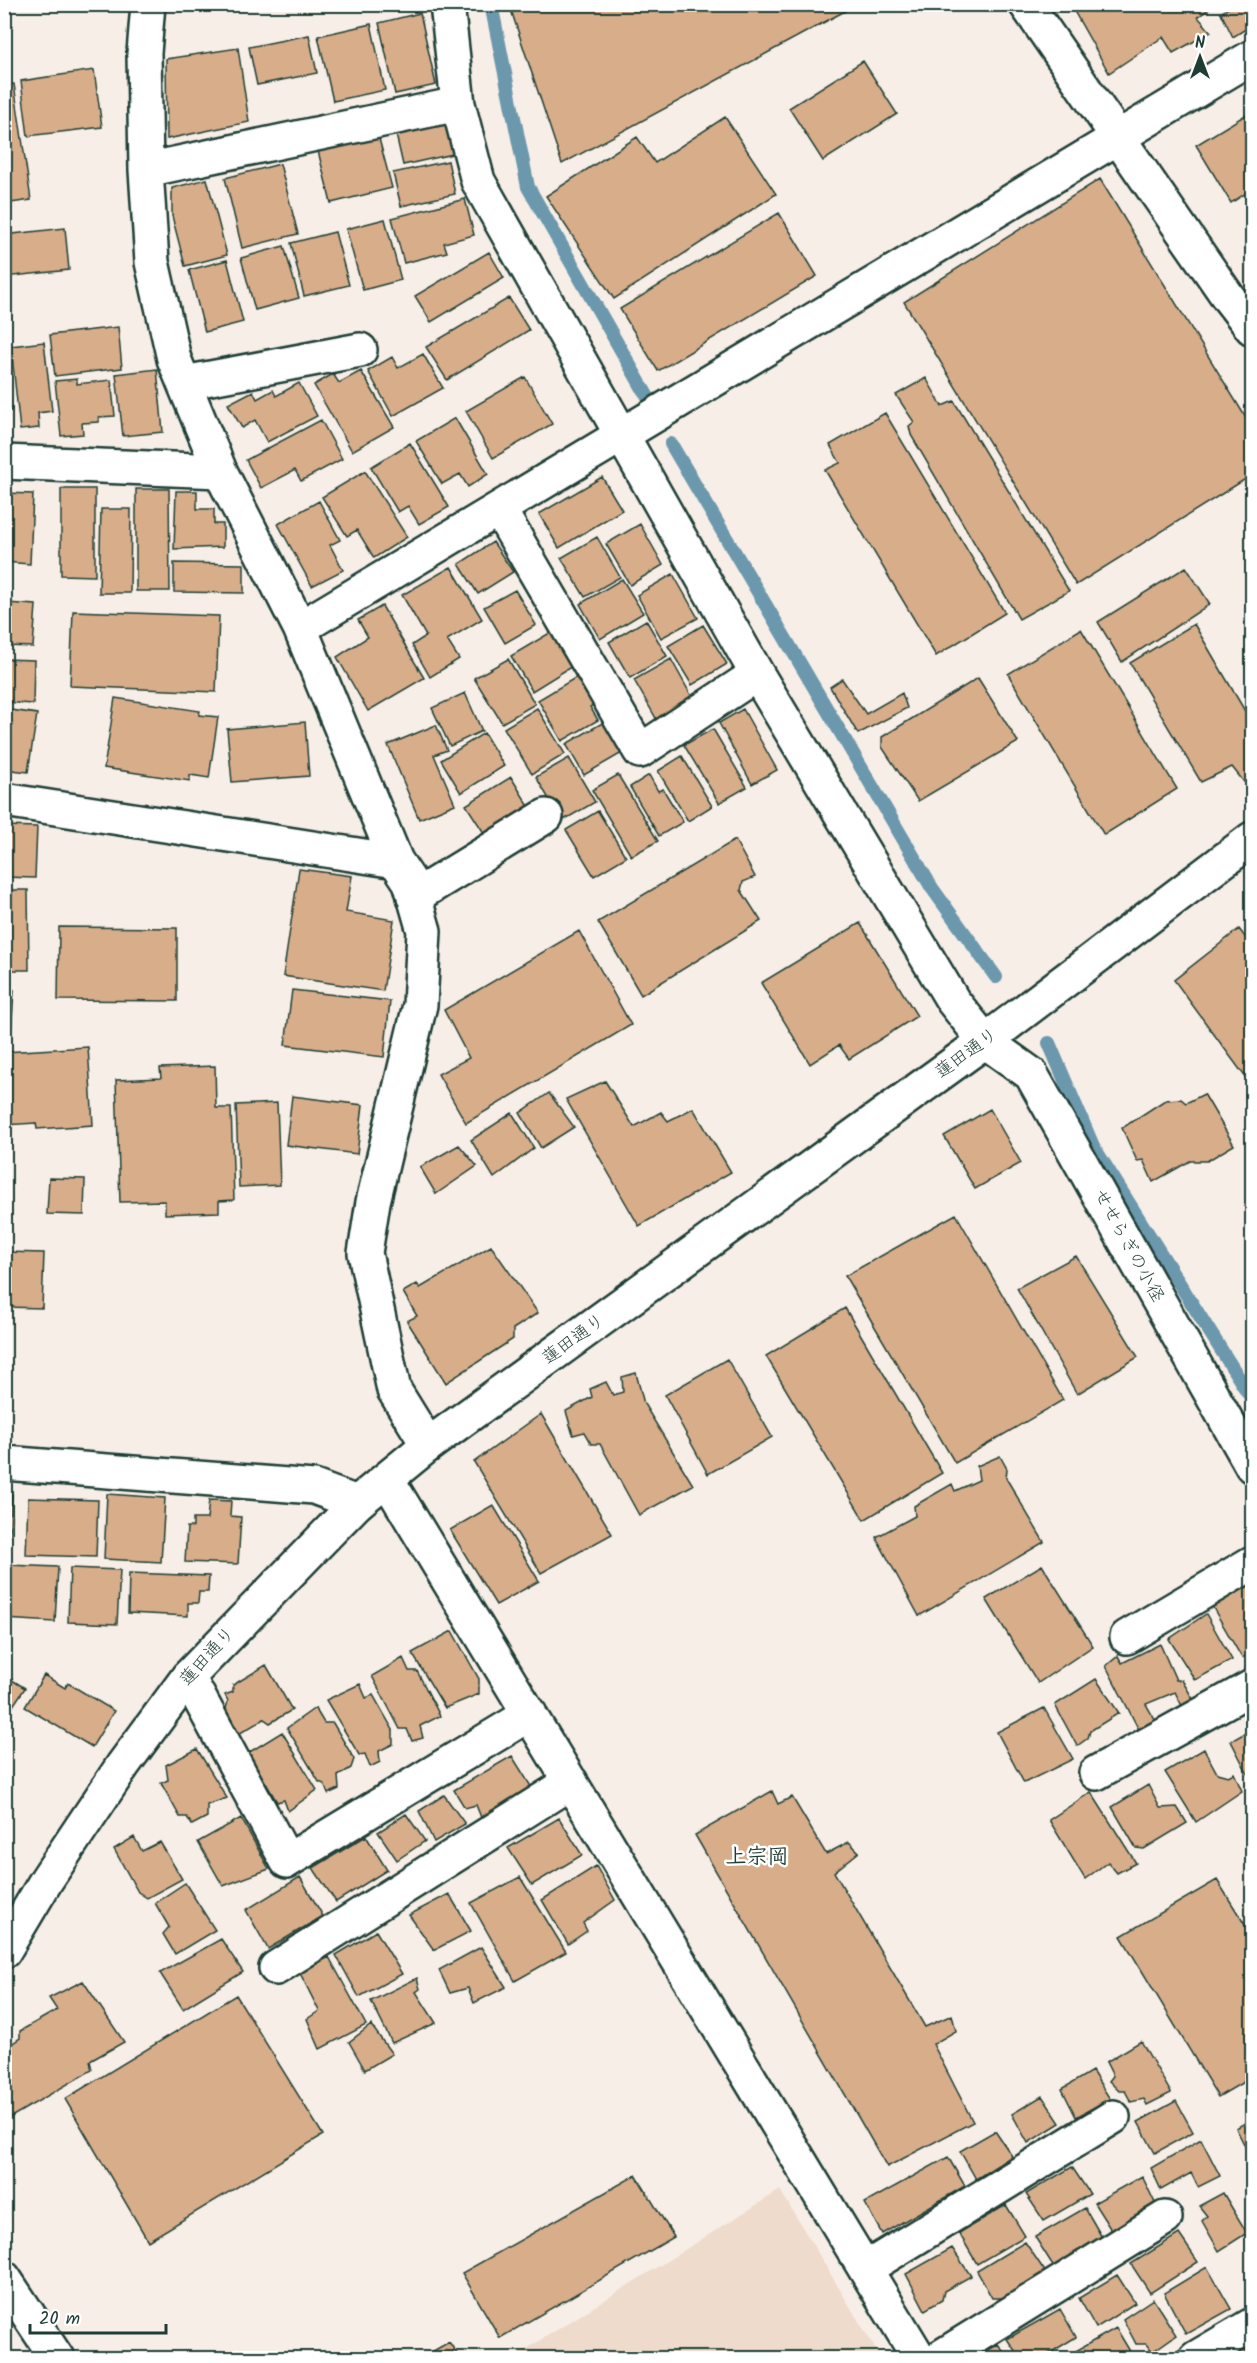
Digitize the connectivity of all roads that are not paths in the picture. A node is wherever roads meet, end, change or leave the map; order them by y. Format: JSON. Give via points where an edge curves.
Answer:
{"nodes":[{"id":1,"x":148,"y":4,"type":"edge"},
{"id":2,"x":447,"y":4,"type":"edge"},
{"id":3,"x":1026,"y":4,"type":"edge"},
{"id":4,"x":1252,"y":57,"type":"edge"},
{"id":5,"x":458,"y":104,"type":"junction"},
{"id":6,"x":1120,"y":138,"type":"junction"},
{"id":7,"x":146,"y":170,"type":"junction"},
{"id":8,"x":1252,"y":328,"type":"edge"},
{"id":9,"x":360,"y":350,"type":"dead end"},
{"id":10,"x":184,"y":383,"type":"junction"},
{"id":11,"x":621,"y":438,"type":"junction"},
{"id":12,"x":4,"y":462,"type":"edge"},
{"id":13,"x":220,"y":471,"type":"junction"},
{"id":14,"x":500,"y":511,"type":"junction"},
{"id":15,"x":300,"y":628,"type":"junction"},
{"id":16,"x":757,"y":674,"type":"junction"},
{"id":17,"x":4,"y":801,"type":"edge"},
{"id":18,"x":546,"y":816,"type":"dead end"},
{"id":19,"x":1252,"y":839,"type":"edge"},
{"id":20,"x":396,"y":861,"type":"junction"},
{"id":21,"x":414,"y":897,"type":"junction"},
{"id":22,"x":985,"y":1041,"type":"junction"},
{"id":23,"x":428,"y":1445,"type":"junction"},
{"id":24,"x":4,"y":1463,"type":"edge"},
{"id":25,"x":1252,"y":1466,"type":"edge"},
{"id":26,"x":387,"y":1479,"type":"junction"},
{"id":27,"x":357,"y":1503,"type":"junction"},
{"id":28,"x":1252,"y":1563,"type":"edge"},
{"id":29,"x":1126,"y":1637,"type":"dead end"},
{"id":30,"x":188,"y":1677,"type":"junction"},
{"id":31,"x":1252,"y":1687,"type":"edge"},
{"id":32,"x":530,"y":1714,"type":"junction"},
{"id":33,"x":1096,"y":1773,"type":"dead end"},
{"id":34,"x":571,"y":1782,"type":"junction"},
{"id":35,"x":4,"y":1950,"type":"edge"},
{"id":36,"x":276,"y":1968,"type":"dead end"},
{"id":37,"x":1113,"y":2117,"type":"dead end"},
{"id":38,"x":1165,"y":2218,"type":"dead end"},
{"id":39,"x":865,"y":2269,"type":"junction"},
{"id":40,"x":4,"y":2278,"type":"edge"},
{"id":41,"x":1252,"y":2325,"type":"edge"},
{"id":42,"x":57,"y":2358,"type":"edge"},
{"id":43,"x":919,"y":2358,"type":"edge"},
{"id":44,"x":939,"y":2358,"type":"edge"},
{"id":45,"x":1196,"y":2358,"type":"edge"}],
"edges":[{"from":1,"to":7,"type":"street","via":[[144,53]]},
{"from":2,"to":5,"type":"street","name":"せせらぎの小径"},
{"from":3,"to":6,"type":"street"},
{"from":4,"to":6,"type":"street"},
{"from":5,"to":7,"type":"street"},
{"from":5,"to":11,"type":"street","name":"せせらぎの小径","via":[[478,181]]},
{"from":6,"to":8,"type":"street"},
{"from":6,"to":11,"type":"street"},
{"from":7,"to":10,"type":"street","via":[[152,262],[174,359]]},
{"from":9,"to":10,"type":"street"},
{"from":10,"to":13,"type":"street"},
{"from":11,"to":14,"type":"street"},
{"from":11,"to":16,"type":"street","name":"せせらぎの小径"},
{"from":12,"to":13,"type":"street"},
{"from":13,"to":15,"type":"street"},
{"from":14,"to":15,"type":"street"},
{"from":14,"to":16,"type":"street","via":[[640,751]]},
{"from":15,"to":20,"type":"street"},
{"from":16,"to":22,"type":"street","name":"せせらぎの小径","via":[[954,1001]]},
{"from":17,"to":20,"type":"street"},
{"from":18,"to":21,"type":"street"},
{"from":19,"to":22,"type":"street","name":"蓮田通り"},
{"from":20,"to":21,"type":"street","via":[[410,882]]},
{"from":21,"to":23,"type":"street","via":[[424,931],[420,1005],[373,1202],[365,1253],[394,1390]]},
{"from":22,"to":23,"type":"street","name":"蓮田通り"},
{"from":22,"to":25,"type":"street","name":"せせらぎの小径","via":[[1031,1074]]},
{"from":23,"to":26,"type":"street","name":"蓮田通り"},
{"from":24,"to":27,"type":"street","via":[[314,1487]]},
{"from":26,"to":27,"type":"street","name":"蓮田通り"},
{"from":26,"to":32,"type":"street"},
{"from":27,"to":30,"type":"street","name":"蓮田通り"},
{"from":28,"to":29,"type":"street"},
{"from":30,"to":32,"type":"street","via":[[287,1861]]},
{"from":30,"to":35,"type":"street","name":"蓮田通り","via":[[117,1774]]},
{"from":31,"to":33,"type":"street"},
{"from":32,"to":34,"type":"street"},
{"from":34,"to":36,"type":"street"},
{"from":34,"to":39,"type":"street"},
{"from":37,"to":39,"type":"street"},
{"from":38,"to":44,"type":"street"},
{"from":39,"to":43,"type":"street"},
{"from":40,"to":42,"type":"street"},
{"from":41,"to":45,"type":"street"}]}
